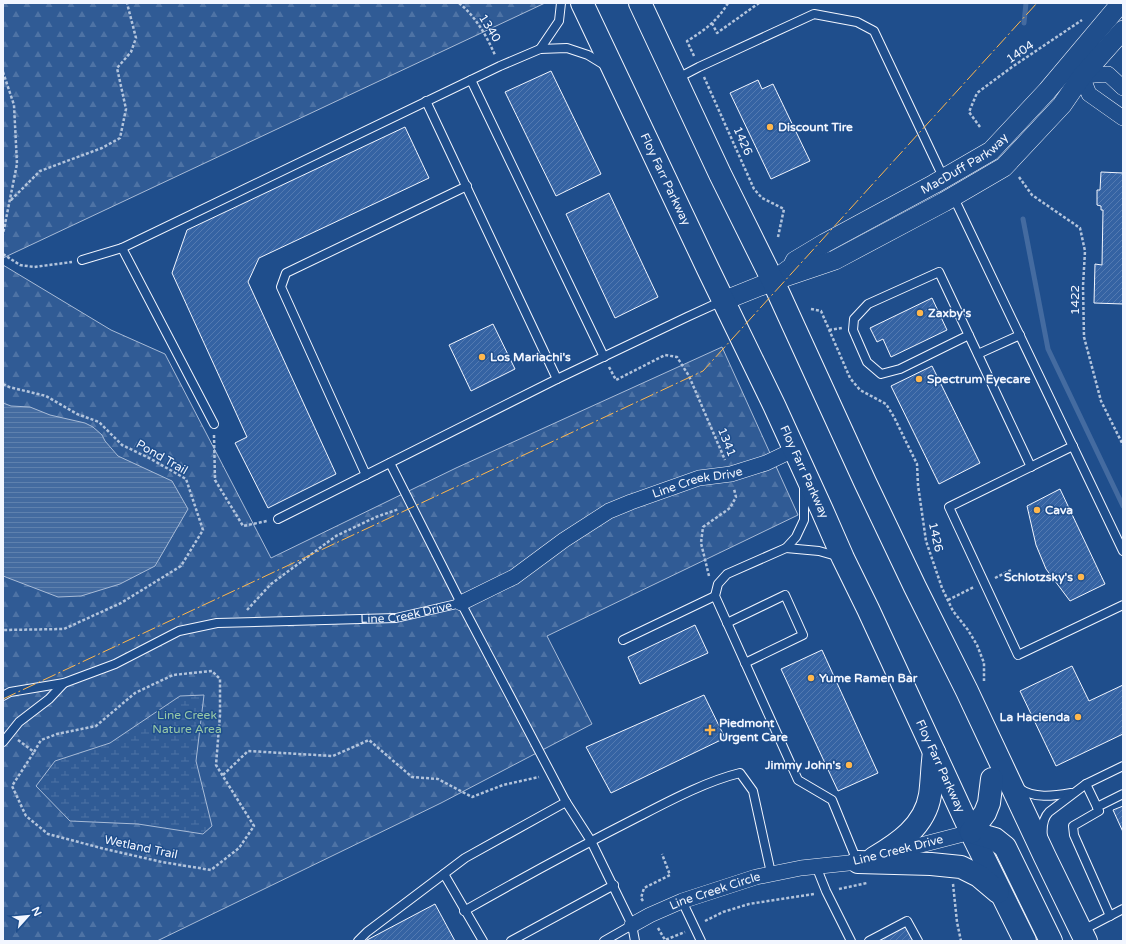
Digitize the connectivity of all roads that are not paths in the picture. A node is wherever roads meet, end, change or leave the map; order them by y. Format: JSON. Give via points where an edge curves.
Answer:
{"nodes":[{"id":1,"x":561,"y":3,"type":"edge"},
{"id":2,"x":582,"y":3,"type":"edge"},
{"id":3,"x":640,"y":3,"type":"edge"},
{"id":4,"x":1121,"y":3,"type":"edge"},
{"id":5,"x":1123,"y":30,"type":"edge"},
{"id":6,"x":540,"y":49,"type":"junction"},
{"id":7,"x":613,"y":71,"type":"junction"},
{"id":8,"x":1075,"y":71,"type":"junction"},
{"id":9,"x":676,"y":79,"type":"junction"},
{"id":10,"x":472,"y":80,"type":"junction"},
{"id":11,"x":1123,"y":88,"type":"edge"},
{"id":12,"x":426,"y":101,"type":"junction"},
{"id":13,"x":1123,"y":118,"type":"edge"},
{"id":14,"x":467,"y":186,"type":"junction"},
{"id":15,"x":949,"y":188,"type":"junction"},
{"id":16,"x":122,"y":248,"type":"junction"},
{"id":17,"x":82,"y":260,"type":"road end"},
{"id":18,"x":773,"y":281,"type":"junction"},
{"id":19,"x":723,"y":301,"type":"junction"},
{"id":20,"x":969,"y":335,"type":"junction"},
{"id":21,"x":1020,"y":335,"type":"junction"},
{"id":22,"x":978,"y":354,"type":"junction"},
{"id":23,"x":604,"y":357,"type":"junction"},
{"id":24,"x":557,"y":379,"type":"junction"},
{"id":25,"x":214,"y":424,"type":"road end"},
{"id":26,"x":1073,"y":446,"type":"junction"},
{"id":27,"x":799,"y":460,"type":"junction"},
{"id":28,"x":390,"y":463,"type":"junction"},
{"id":29,"x":1031,"y":467,"type":"junction"},
{"id":30,"x":366,"y":475,"type":"junction"},
{"id":31,"x":278,"y":520,"type":"road end"},
{"id":32,"x":786,"y":548,"type":"junction"},
{"id":33,"x":1123,"y":551,"type":"edge"},
{"id":34,"x":843,"y":558,"type":"junction"},
{"id":35,"x":715,"y":596,"type":"junction"},
{"id":36,"x":461,"y":603,"type":"junction"},
{"id":37,"x":1123,"y":605,"type":"edge"},
{"id":38,"x":727,"y":623,"type":"junction"},
{"id":39,"x":623,"y":640,"type":"dead end"},
{"id":40,"x":745,"y":663,"type":"junction"},
{"id":41,"x":64,"y":684,"type":"junction"},
{"id":42,"x":3,"y":696,"type":"edge"},
{"id":43,"x":3,"y":742,"type":"edge"},
{"id":44,"x":934,"y":751,"type":"junction"},
{"id":45,"x":1123,"y":766,"type":"edge"},
{"id":46,"x":1001,"y":780,"type":"junction"},
{"id":47,"x":1086,"y":784,"type":"junction"},
{"id":48,"x":1072,"y":793,"type":"junction"},
{"id":49,"x":1123,"y":794,"type":"edge"},
{"id":50,"x":566,"y":802,"type":"junction"},
{"id":51,"x":1097,"y":807,"type":"junction"},
{"id":52,"x":971,"y":832,"type":"junction"},
{"id":53,"x":591,"y":840,"type":"junction"},
{"id":54,"x":1045,"y":857,"type":"junction"},
{"id":55,"x":866,"y":860,"type":"junction"},
{"id":56,"x":816,"y":866,"type":"junction"},
{"id":57,"x":801,"y":868,"type":"joint"},
{"id":58,"x":444,"y":874,"type":"junction"},
{"id":59,"x":772,"y":874,"type":"junction"},
{"id":60,"x":614,"y":885,"type":"junction"},
{"id":61,"x":1003,"y":897,"type":"junction"},
{"id":62,"x":682,"y":901,"type":"junction"},
{"id":63,"x":1123,"y":909,"type":"edge"},
{"id":64,"x":464,"y":911,"type":"junction"},
{"id":65,"x":1110,"y":916,"type":"junction"},
{"id":66,"x":632,"y":925,"type":"junction"},
{"id":67,"x":1080,"y":938,"type":"edge"},
{"id":68,"x":358,"y":941,"type":"edge"},
{"id":69,"x":483,"y":941,"type":"edge"},
{"id":70,"x":511,"y":941,"type":"edge"},
{"id":71,"x":604,"y":941,"type":"edge"},
{"id":72,"x":635,"y":941,"type":"edge"},
{"id":73,"x":701,"y":941,"type":"edge"},
{"id":74,"x":852,"y":941,"type":"edge"},
{"id":75,"x":869,"y":941,"type":"edge"},
{"id":76,"x":918,"y":941,"type":"edge"},
{"id":77,"x":1025,"y":941,"type":"edge"},
{"id":78,"x":1051,"y":941,"type":"edge"}],
"edges":[{"from":1,"to":6,"type":"lane","via":[[558,21]]},
{"from":2,"to":7,"type":"main road","name":"Floy Farr Parkway"},
{"from":3,"to":9,"type":"main road"},
{"from":4,"to":8,"type":"street","name":"MacDuff Parkway"},
{"from":5,"to":8,"type":"street","name":"MacDuff Parkway"},
{"from":6,"to":7,"type":"lane","via":[[567,48],[588,55]]},
{"from":6,"to":10,"type":"lane"},
{"from":7,"to":19,"type":"main road","name":"Floy Farr Parkway"},
{"from":8,"to":11,"type":"street","via":[[1108,74]]},
{"from":8,"to":13,"type":"street","via":[[1089,94]]},
{"from":8,"to":15,"type":"street","name":"MacDuff Parkway","via":[[1062,105],[1004,167]]},
{"from":9,"to":15,"type":"lane","via":[[814,14],[857,22],[874,31]]},
{"from":9,"to":18,"type":"main road"},
{"from":10,"to":12,"type":"lane"},
{"from":10,"to":23,"type":"lane"},
{"from":12,"to":14,"type":"lane"},
{"from":12,"to":16,"type":"lane"},
{"from":14,"to":24,"type":"lane"},
{"from":14,"to":30,"type":"lane","via":[[286,273],[281,288]]},
{"from":15,"to":18,"type":"street","name":"MacDuff Parkway","via":[[825,243],[795,260],[792,267]]},
{"from":15,"to":21,"type":"lane"},
{"from":16,"to":17,"type":"lane"},
{"from":16,"to":25,"type":"lane"},
{"from":18,"to":19,"type":"street","name":"MacDuff Parkway"},
{"from":18,"to":46,"type":"main road","via":[[864,482],[915,587],[928,631],[949,683]]},
{"from":19,"to":23,"type":"lane"},
{"from":19,"to":27,"type":"main road","name":"Floy Farr Parkway"},
{"from":20,"to":20,"type":"lane","via":[[939,272],[868,304],[854,319],[853,330],[867,362],[881,374],[900,369]]},
{"from":20,"to":22,"type":"lane"},
{"from":21,"to":22,"type":"lane"},
{"from":21,"to":26,"type":"lane"},
{"from":22,"to":29,"type":"lane"},
{"from":23,"to":24,"type":"lane"},
{"from":24,"to":28,"type":"lane"},
{"from":26,"to":29,"type":"lane"},
{"from":26,"to":33,"type":"lane"},
{"from":27,"to":32,"type":"lane","via":[[804,520],[796,537]]},
{"from":27,"to":34,"type":"main road","name":"Floy Farr Parkway"},
{"from":27,"to":36,"type":"street","name":"Line Creek Drive","via":[[789,452],[766,463],[731,474],[699,478],[609,511],[514,577]]},
{"from":28,"to":30,"type":"lane"},
{"from":28,"to":36,"type":"lane"},
{"from":29,"to":37,"type":"lane","via":[[949,507],[1018,655]]},
{"from":30,"to":31,"type":"lane"},
{"from":32,"to":34,"type":"lane","via":[[819,551]]},
{"from":32,"to":35,"type":"lane","via":[[727,574],[718,584]]},
{"from":34,"to":44,"type":"main road","name":"Floy Farr Parkway"},
{"from":35,"to":38,"type":"lane"},
{"from":35,"to":39,"type":"lane"},
{"from":36,"to":41,"type":"lane","name":"Line Creek Drive","via":[[396,618],[217,623],[179,631],[115,664]]},
{"from":36,"to":50,"type":"lane"},
{"from":38,"to":40,"type":"lane"},
{"from":38,"to":40,"type":"lane","via":[[785,595],[803,635]]},
{"from":40,"to":55,"type":"lane","via":[[798,780],[832,800]]},
{"from":41,"to":42,"type":"lane","name":"Line Creek Drive","via":[[10,692]]},
{"from":41,"to":43,"type":"lane","name":"Line Creek Drive","via":[[19,722]]},
{"from":44,"to":52,"type":"main road","name":"Floy Farr Parkway"},
{"from":44,"to":55,"type":"main road","via":[[930,797],[923,816],[914,828],[891,848]]},
{"from":45,"to":47,"type":"lane"},
{"from":46,"to":48,"type":"lane","via":[[1033,795]]},
{"from":46,"to":52,"type":"main road","via":[[985,813]]},
{"from":46,"to":54,"type":"main road"},
{"from":46,"to":67,"type":"main road"},
{"from":47,"to":48,"type":"lane"},
{"from":47,"to":51,"type":"lane"},
{"from":48,"to":54,"type":"lane","via":[[1045,816],[1042,832]]},
{"from":49,"to":51,"type":"lane"},
{"from":50,"to":53,"type":"lane"},
{"from":50,"to":58,"type":"lane","via":[[465,858]]},
{"from":51,"to":65,"type":"lane","via":[[1099,811],[1073,826],[1074,835]]},
{"from":52,"to":55,"type":"street","name":"Line Creek Drive"},
{"from":52,"to":61,"type":"main road","name":"Floy Farr Parkway"},
{"from":52,"to":78,"type":"main road","via":[[995,839],[1005,847]]},
{"from":53,"to":59,"type":"lane","via":[[723,777],[740,773],[753,791]]},
{"from":53,"to":60,"type":"lane"},
{"from":53,"to":64,"type":"lane"},
{"from":54,"to":67,"type":"main road"},
{"from":55,"to":56,"type":"street","name":"Line Creek Drive"},
{"from":55,"to":61,"type":"main road","via":[[961,867],[979,876]]},
{"from":56,"to":57,"type":"street","name":"Line Creek Drive"},
{"from":56,"to":74,"type":"lane"},
{"from":57,"to":59,"type":"street","name":"Line Creek Circle"},
{"from":58,"to":64,"type":"lane"},
{"from":58,"to":68,"type":"lane"},
{"from":59,"to":62,"type":"street","name":"Line Creek Circle"},
{"from":60,"to":66,"type":"lane"},
{"from":60,"to":70,"type":"lane"},
{"from":61,"to":77,"type":"main road","name":"Floy Farr Parkway"},
{"from":62,"to":66,"type":"street","name":"Line Creek Circle"},
{"from":62,"to":73,"type":"lane"},
{"from":63,"to":65,"type":"lane"},
{"from":64,"to":69,"type":"lane"},
{"from":65,"to":67,"type":"lane"},
{"from":66,"to":71,"type":"lane"},
{"from":66,"to":72,"type":"lane"},
{"from":75,"to":76,"type":"lane","via":[[907,921]]}]}
